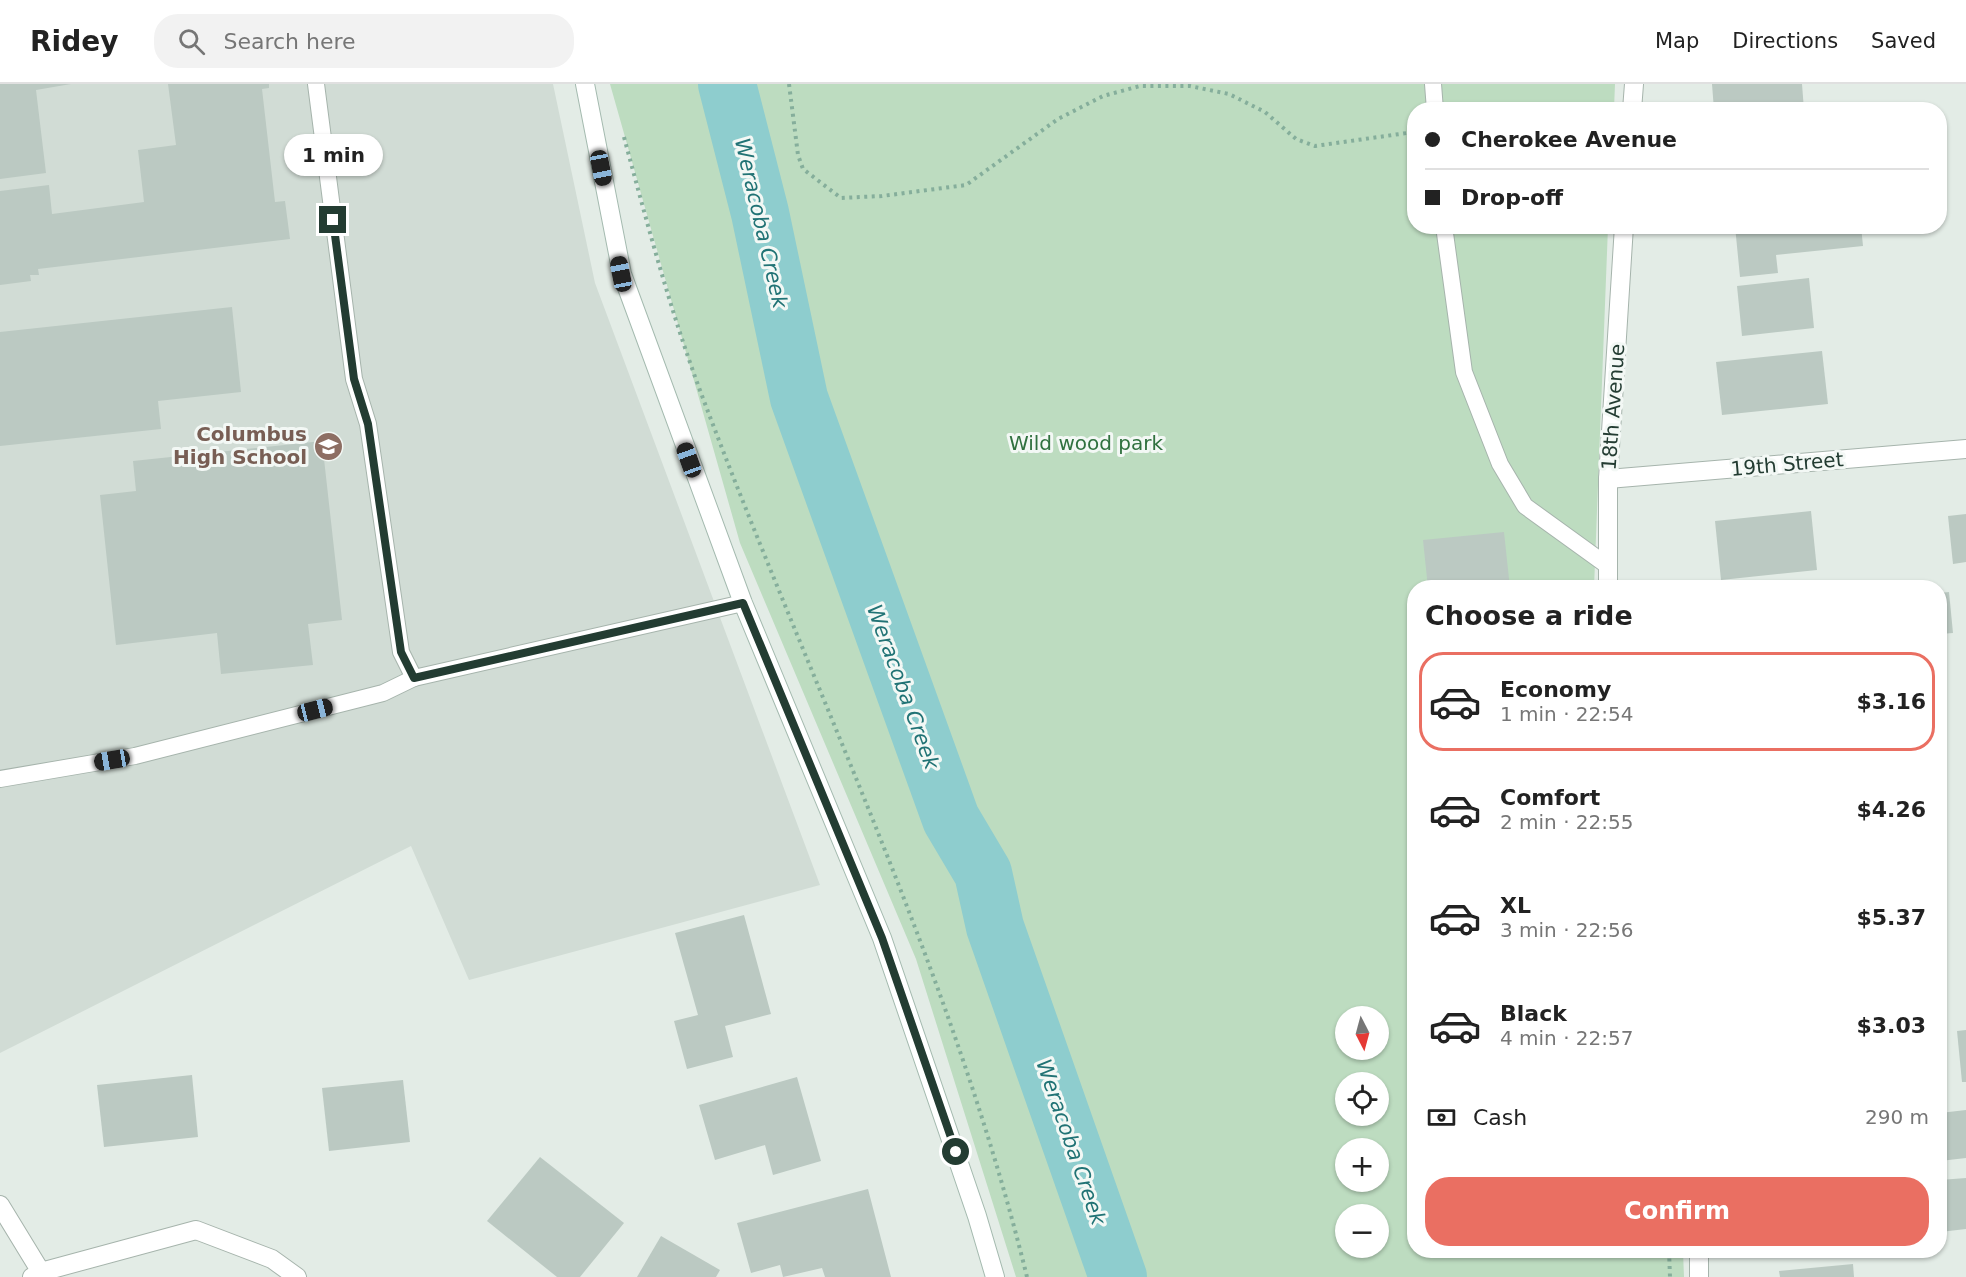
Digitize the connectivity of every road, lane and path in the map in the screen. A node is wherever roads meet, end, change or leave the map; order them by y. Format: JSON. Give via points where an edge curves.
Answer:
{"nodes":[{"id":1,"x":316,"y":84,"type":"edge"},
{"id":2,"x":585,"y":84,"type":"edge"},
{"id":3,"x":789,"y":84,"type":"edge"},
{"id":4,"x":1433,"y":84,"type":"edge"},
{"id":5,"x":1634,"y":84,"type":"edge"},
{"id":6,"x":1434,"y":102,"type":"edge"},
{"id":7,"x":1633,"y":102,"type":"edge"},
{"id":8,"x":622,"y":127,"type":"dead end"},
{"id":9,"x":1407,"y":133,"type":"edge"},
{"id":10,"x":1445,"y":234,"type":"edge"},
{"id":11,"x":1623,"y":234,"type":"edge"},
{"id":12,"x":1966,"y":449,"type":"edge"},
{"id":13,"x":1608,"y":479,"type":"junction"},
{"id":14,"x":1608,"y":566,"type":"junction"},
{"id":15,"x":1608,"y":580,"type":"edge"},
{"id":16,"x":743,"y":603,"type":"junction"},
{"id":17,"x":414,"y":678,"type":"junction"},
{"id":18,"x":0,"y":779,"type":"edge"},
{"id":19,"x":0,"y":1205,"type":"edge"},
{"id":20,"x":1669,"y":1258,"type":"edge"},
{"id":21,"x":1699,"y":1258,"type":"edge"},
{"id":22,"x":39,"y":1275,"type":"edge"},
{"id":23,"x":297,"y":1277,"type":"edge"},
{"id":24,"x":995,"y":1277,"type":"edge"},
{"id":25,"x":1027,"y":1277,"type":"edge"},
{"id":26,"x":1670,"y":1277,"type":"edge"},
{"id":27,"x":1699,"y":1277,"type":"edge"}],
"edges":[{"from":1,"to":17,"type":"lane","via":[[354,379],[368,424],[401,652]]},
{"from":2,"to":16,"type":"street","via":[[621,274]]},
{"from":3,"to":9,"type":"path","via":[[803,169],[842,198],[966,185],[1058,119],[1103,96],[1140,86],[1190,86],[1229,94],[1265,112],[1296,138],[1315,146]]},
{"from":4,"to":6,"type":"lane"},
{"from":5,"to":7,"type":"street"},
{"from":8,"to":25,"type":"path","via":[[651,236],[700,391],[933,972],[1012,1214]]},
{"from":10,"to":14,"type":"lane","via":[[1464,372],[1500,464],[1526,506]]},
{"from":11,"to":13,"type":"street","name":"18th Avenue"},
{"from":12,"to":13,"type":"street","name":"19th Street"},
{"from":13,"to":14,"type":"street","name":"18th Avenue"},
{"from":14,"to":15,"type":"street","name":"18th Avenue"},
{"from":16,"to":17,"type":"lane"},
{"from":16,"to":24,"type":"street","via":[[882,938],[978,1216]]},
{"from":17,"to":18,"type":"lane","via":[[383,693],[135,756]]},
{"from":19,"to":22,"type":"street"},
{"from":20,"to":26,"type":"path"},
{"from":21,"to":27,"type":"street"},
{"from":22,"to":23,"type":"street","via":[[196,1230],[272,1259]]}]}
